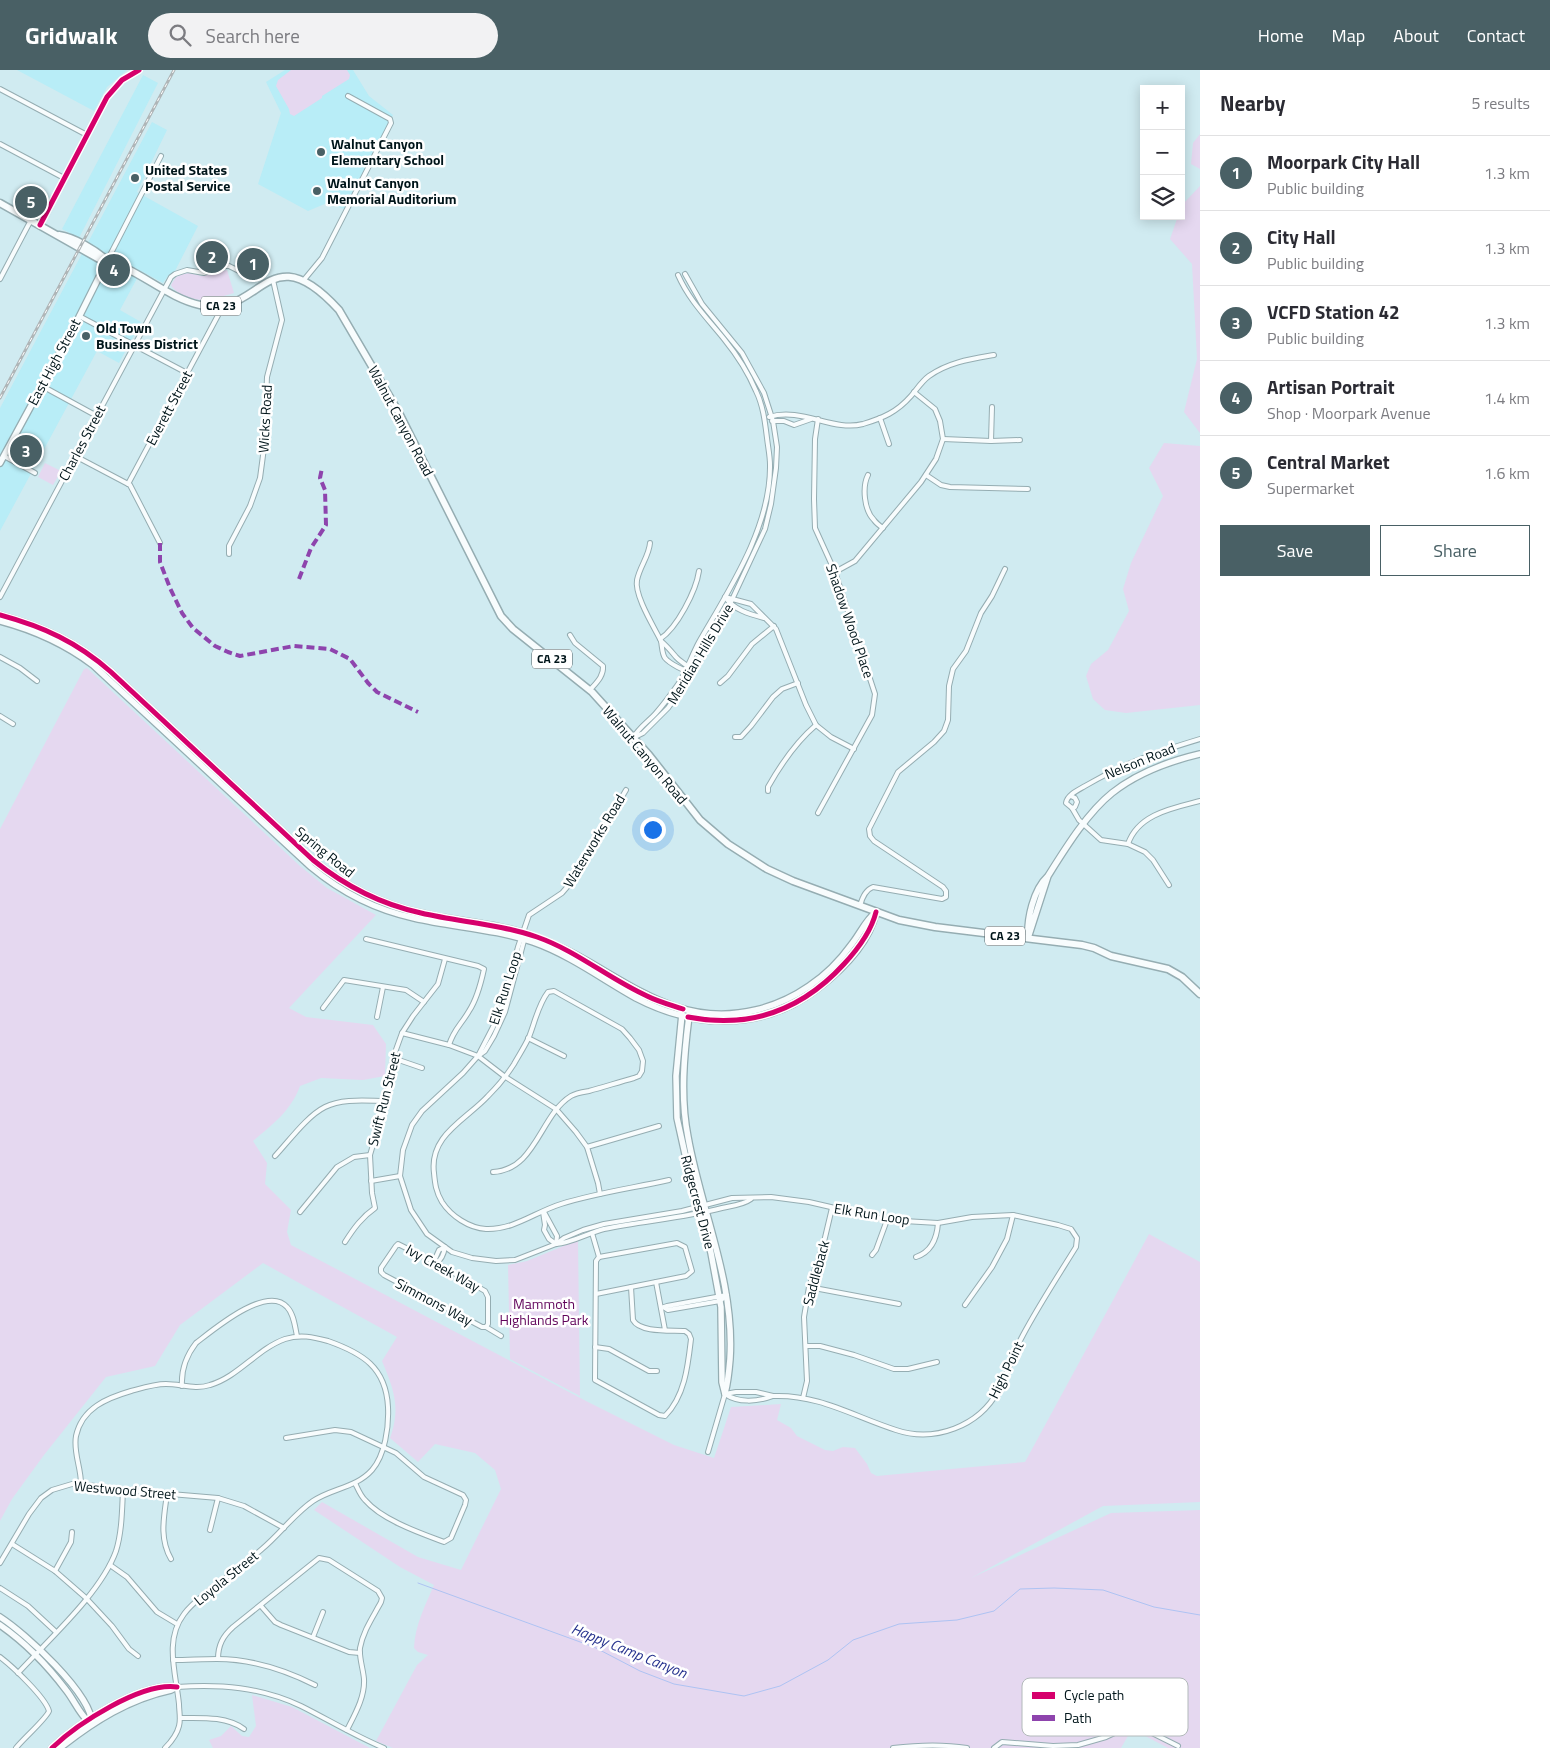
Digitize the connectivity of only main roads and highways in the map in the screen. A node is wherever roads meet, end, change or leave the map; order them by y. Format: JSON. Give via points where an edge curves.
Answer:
{"nodes":[{"id":1,"x":0,"y":204,"type":"edge"},
{"id":2,"x":107,"y":260,"type":"junction"},
{"id":3,"x":0,"y":463,"type":"edge"},
{"id":4,"x":0,"y":615,"type":"edge"},
{"id":5,"x":0,"y":621,"type":"edge"},
{"id":6,"x":1200,"y":754,"type":"edge"},
{"id":7,"x":876,"y":912,"type":"junction"},
{"id":8,"x":524,"y":937,"type":"junction"},
{"id":9,"x":1028,"y":938,"type":"junction"},
{"id":10,"x":1200,"y":994,"type":"edge"},
{"id":11,"x":686,"y":1013,"type":"junction"},
{"id":12,"x":704,"y":1212,"type":"junction"},
{"id":13,"x":0,"y":1617,"type":"edge"},
{"id":14,"x":0,"y":1625,"type":"edge"},
{"id":15,"x":38,"y":1652,"type":"junction"},
{"id":16,"x":177,"y":1687,"type":"road end"},
{"id":17,"x":90,"y":1720,"type":"junction"},
{"id":18,"x":52,"y":1748,"type":"edge"},
{"id":19,"x":60,"y":1748,"type":"edge"}],
"edges":[{"from":1,"to":2,"type":"main road","number":"CA 23","via":[[57,235],[82,244]]},
{"from":2,"to":3,"type":"main road","name":"East High Street"},
{"from":2,"to":7,"type":"main road","name":"Walnut Canyon Road","number":"CA 23","via":[[198,305],[223,306],[281,276],[303,281],[319,292],[339,310],[364,352],[416,446],[501,616],[590,690],[719,838],[778,874]]},
{"from":4,"to":8,"type":"main road","name":"Spring Road","via":[[53,633],[98,660],[313,860],[350,886],[407,910]]},
{"from":5,"to":8,"type":"main road","name":"Spring Road","via":[[44,636],[93,665],[310,867],[340,888],[377,907],[405,916]]},
{"from":6,"to":9,"type":"main road","via":[[1131,780],[1104,800],[1043,881],[1034,902]]},
{"from":7,"to":9,"type":"main road","name":"Walnut Canyon Road","number":"CA 23","via":[[918,924]]},
{"from":7,"to":11,"type":"main road","name":"Spring Road","via":[[824,975],[787,999],[729,1015]]},
{"from":8,"to":11,"type":"main road","name":"Spring Road","via":[[566,949],[647,996]]},
{"from":9,"to":10,"type":"main road","name":"Walnut Canyon Road","number":"CA 23","via":[[1082,945],[1111,956],[1168,969]]},
{"from":11,"to":12,"type":"main road","name":"Ridgecrest Drive","via":[[676,1076],[677,1118],[687,1163]]},
{"from":12,"to":12,"type":"main road","name":"Ridgecrest Drive","via":[[727,1295],[731,1340],[725,1394],[720,1298]]},
{"from":13,"to":15,"type":"main road","via":[[22,1633]]},
{"from":14,"to":15,"type":"main road"},
{"from":15,"to":17,"type":"main road","via":[[74,1688]]},
{"from":16,"to":17,"type":"main road"},
{"from":17,"to":18,"type":"main road"},
{"from":17,"to":19,"type":"main road"}]}
